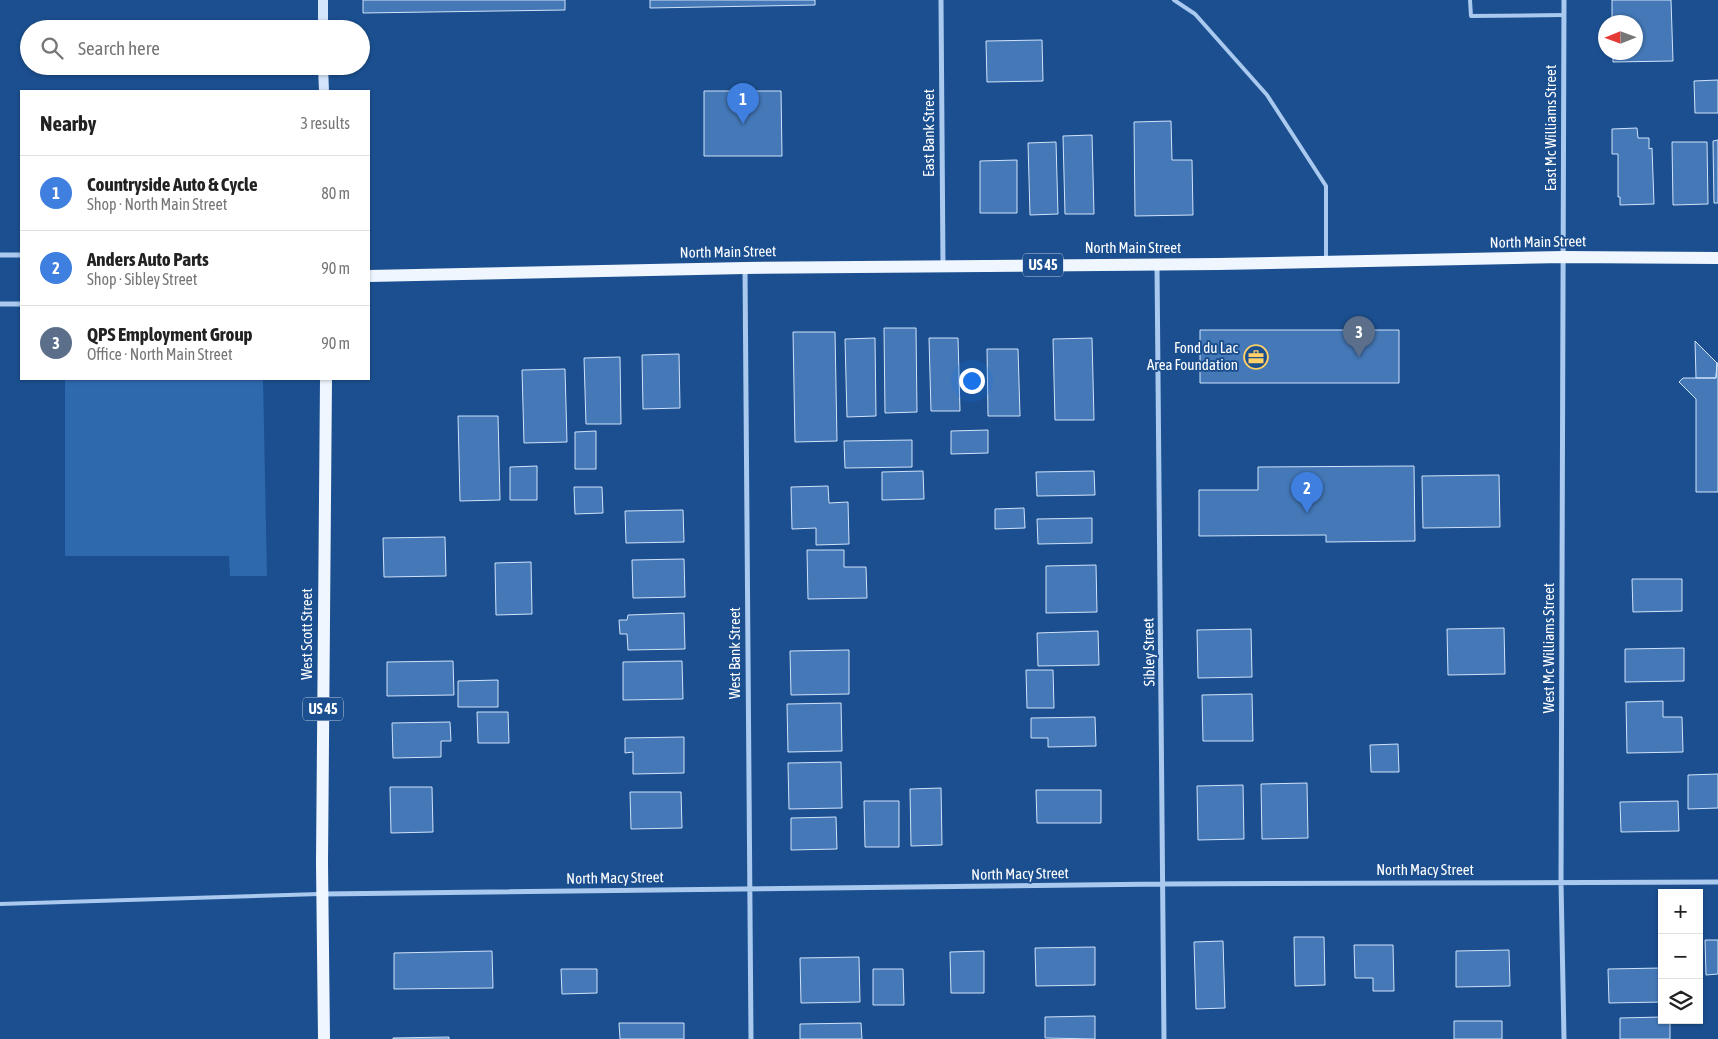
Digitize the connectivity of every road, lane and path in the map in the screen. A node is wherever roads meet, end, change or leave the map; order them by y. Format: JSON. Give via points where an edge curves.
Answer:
{"nodes":[{"id":1,"x":323,"y":0,"type":"edge"},
{"id":2,"x":940,"y":0,"type":"edge"},
{"id":3,"x":1174,"y":0,"type":"edge"},
{"id":4,"x":1470,"y":0,"type":"edge"},
{"id":5,"x":1564,"y":0,"type":"edge"},
{"id":6,"x":1564,"y":15,"type":"junction"},
{"id":7,"x":323,"y":20,"type":"edge"},
{"id":8,"x":323,"y":75,"type":"edge"},
{"id":9,"x":324,"y":90,"type":"edge"},
{"id":10,"x":0,"y":255,"type":"edge"},
{"id":11,"x":20,"y":255,"type":"edge"},
{"id":12,"x":1563,"y":257,"type":"junction"},
{"id":13,"x":1718,"y":258,"type":"edge"},
{"id":14,"x":1326,"y":262,"type":"junction"},
{"id":15,"x":1157,"y":264,"type":"junction"},
{"id":16,"x":943,"y":266,"type":"junction"},
{"id":17,"x":745,"y":268,"type":"junction"},
{"id":18,"x":370,"y":276,"type":"edge"},
{"id":19,"x":0,"y":304,"type":"edge"},
{"id":20,"x":20,"y":304,"type":"edge"},
{"id":21,"x":326,"y":380,"type":"edge"},
{"id":22,"x":1561,"y":882,"type":"junction"},
{"id":23,"x":1718,"y":882,"type":"edge"},
{"id":24,"x":1163,"y":884,"type":"junction"},
{"id":25,"x":750,"y":889,"type":"junction"},
{"id":26,"x":322,"y":894,"type":"junction"},
{"id":27,"x":0,"y":904,"type":"edge"},
{"id":28,"x":324,"y":1039,"type":"edge"},
{"id":29,"x":751,"y":1039,"type":"edge"},
{"id":30,"x":1164,"y":1039,"type":"edge"},
{"id":31,"x":1564,"y":1039,"type":"edge"}],
"edges":[{"from":1,"to":7,"type":"main road"},
{"from":2,"to":16,"type":"street","name":"East Bank Street"},
{"from":3,"to":14,"type":"lane","via":[[1195,14],[1267,95],[1326,186]]},
{"from":4,"to":6,"type":"lane","via":[[1471,16]]},
{"from":5,"to":6,"type":"street","name":"East Mc Williams Street"},
{"from":6,"to":12,"type":"street","name":"East Mc Williams Street"},
{"from":8,"to":9,"type":"main road"},
{"from":10,"to":11,"type":"street"},
{"from":12,"to":13,"type":"main road","name":"North Main Street","number":"US 45"},
{"from":12,"to":14,"type":"main road","name":"North Main Street","number":"US 45"},
{"from":12,"to":22,"type":"street","name":"West Mc Williams Street"},
{"from":14,"to":15,"type":"main road","name":"North Main Street","number":"US 45"},
{"from":15,"to":16,"type":"main road","name":"North Main Street","number":"US 45"},
{"from":15,"to":24,"type":"street","name":"Sibley Street"},
{"from":16,"to":17,"type":"main road","name":"North Main Street","number":"US 45"},
{"from":17,"to":18,"type":"main road","name":"North Main Street","number":"US 45"},
{"from":17,"to":25,"type":"street","name":"West Bank Street"},
{"from":19,"to":20,"type":"street"},
{"from":21,"to":26,"type":"main road","name":"West Scott Street","number":"US 45"},
{"from":22,"to":23,"type":"street","name":"North Macy Street"},
{"from":22,"to":24,"type":"street","name":"North Macy Street"},
{"from":22,"to":31,"type":"street","name":"West Mc Williams Street"},
{"from":24,"to":25,"type":"street","name":"North Macy Street"},
{"from":24,"to":30,"type":"street","name":"Sibley Street"},
{"from":25,"to":26,"type":"street","name":"North Macy Street"},
{"from":25,"to":29,"type":"street","name":"West Bank Street"},
{"from":26,"to":27,"type":"lane"},
{"from":26,"to":28,"type":"main road","name":"West Scott Street","number":"US 45"}]}
